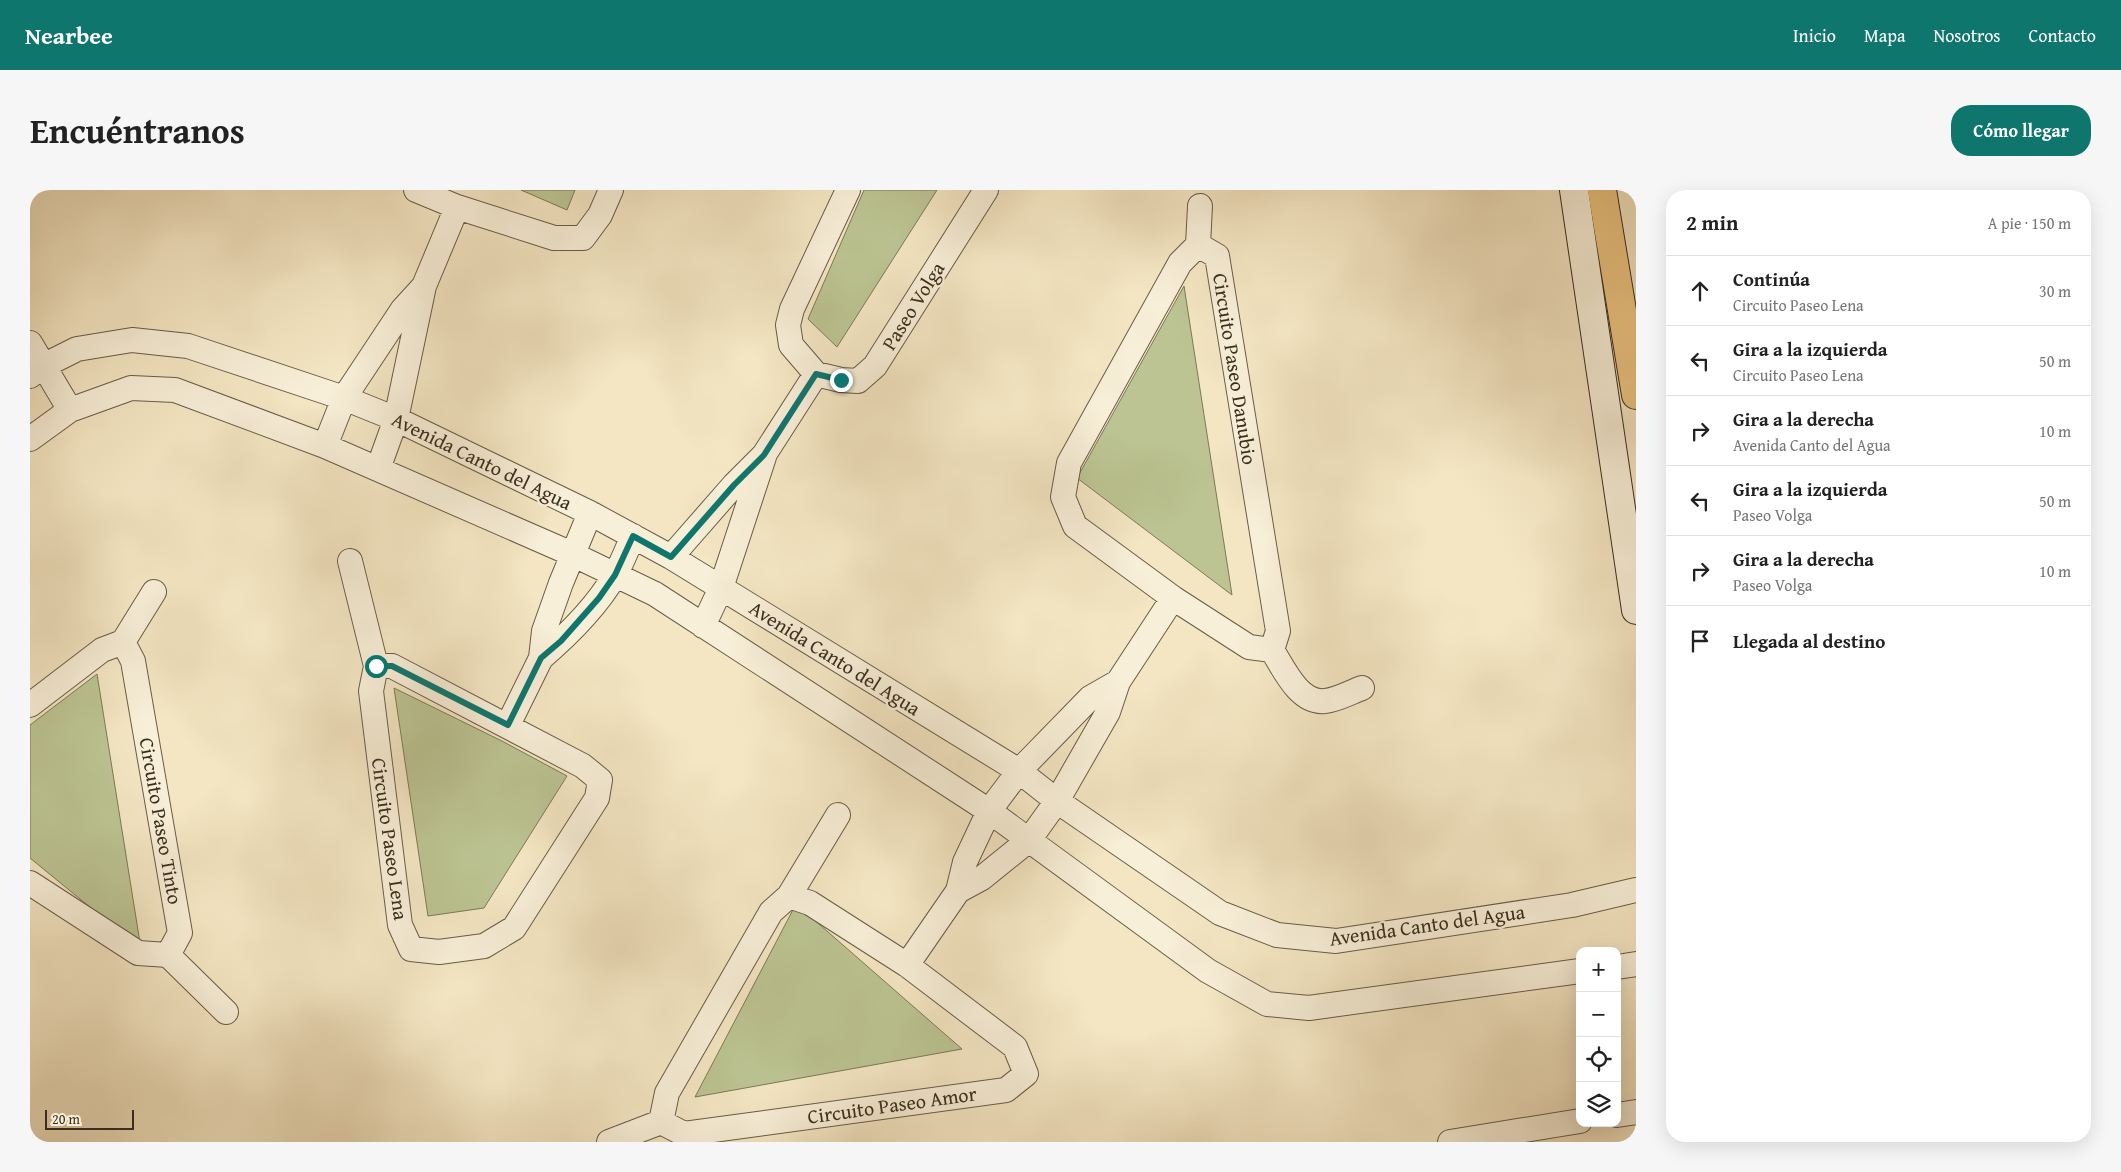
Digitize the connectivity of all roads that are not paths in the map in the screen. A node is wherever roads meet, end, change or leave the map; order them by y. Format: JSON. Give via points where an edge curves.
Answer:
{"nodes":[{"id":1,"x":416,"y":190,"type":"edge"},
{"id":2,"x":611,"y":190,"type":"edge"},
{"id":3,"x":848,"y":190,"type":"edge"},
{"id":4,"x":986,"y":190,"type":"edge"},
{"id":5,"x":1574,"y":190,"type":"edge"},
{"id":6,"x":1602,"y":190,"type":"edge"},
{"id":7,"x":1200,"y":206,"type":"dead end"},
{"id":8,"x":456,"y":207,"type":"junction"},
{"id":9,"x":1198,"y":245,"type":"junction"},
{"id":10,"x":424,"y":286,"type":"junction"},
{"id":11,"x":30,"y":343,"type":"edge"},
{"id":12,"x":36,"y":371,"type":"edge"},
{"id":13,"x":816,"y":374,"type":"junction"},
{"id":14,"x":1636,"y":394,"type":"edge"},
{"id":15,"x":344,"y":398,"type":"junction"},
{"id":16,"x":70,"y":410,"type":"junction"},
{"id":17,"x":396,"y":419,"type":"junction"},
{"id":18,"x":30,"y":439,"type":"edge"},
{"id":19,"x":325,"y":446,"type":"junction"},
{"id":20,"x":764,"y":455,"type":"junction"},
{"id":21,"x":378,"y":469,"type":"junction"},
{"id":22,"x":590,"y":513,"type":"junction"},
{"id":23,"x":633,"y":536,"type":"junction"},
{"id":24,"x":572,"y":554,"type":"junction"},
{"id":25,"x":671,"y":557,"type":"junction"},
{"id":26,"x":350,"y":561,"type":"dead end"},
{"id":27,"x":615,"y":575,"type":"junction"},
{"id":28,"x":721,"y":588,"type":"junction"},
{"id":29,"x":154,"y":592,"type":"dead end"},
{"id":30,"x":1173,"y":598,"type":"junction"},
{"id":31,"x":1636,"y":610,"type":"edge"},
{"id":32,"x":703,"y":626,"type":"junction"},
{"id":33,"x":123,"y":642,"type":"junction"},
{"id":34,"x":1272,"y":650,"type":"junction"},
{"id":35,"x":541,"y":658,"type":"junction"},
{"id":36,"x":376,"y":666,"type":"junction"},
{"id":37,"x":1118,"y":682,"type":"junction"},
{"id":38,"x":1362,"y":688,"type":"dead end"},
{"id":39,"x":30,"y":705,"type":"edge"},
{"id":40,"x":508,"y":725,"type":"junction"},
{"id":41,"x":1019,"y":771,"type":"junction"},
{"id":42,"x":1057,"y":801,"type":"junction"},
{"id":43,"x":989,"y":811,"type":"junction"},
{"id":44,"x":838,"y":815,"type":"dead end"},
{"id":45,"x":1029,"y":840,"type":"junction"},
{"id":46,"x":30,"y":883,"type":"edge"},
{"id":47,"x":1636,"y":890,"type":"edge"},
{"id":48,"x":958,"y":891,"type":"junction"},
{"id":49,"x":789,"y":896,"type":"junction"},
{"id":50,"x":168,"y":955,"type":"junction"},
{"id":51,"x":1636,"y":964,"type":"edge"},
{"id":52,"x":907,"y":965,"type":"junction"},
{"id":53,"x":1621,"y":966,"type":"edge"},
{"id":54,"x":1576,"y":972,"type":"edge"},
{"id":55,"x":226,"y":1012,"type":"dead end"},
{"id":56,"x":1636,"y":1112,"type":"edge"},
{"id":57,"x":1621,"y":1114,"type":"edge"},
{"id":58,"x":661,"y":1122,"type":"junction"},
{"id":59,"x":1576,"y":1122,"type":"edge"},
{"id":60,"x":609,"y":1142,"type":"edge"},
{"id":61,"x":1450,"y":1142,"type":"edge"}],
"edges":[{"from":1,"to":8,"type":"street"},
{"from":2,"to":8,"type":"street","via":[[600,215],[583,238],[554,238]]},
{"from":3,"to":13,"type":"street","via":[[792,309],[788,325],[791,346]]},
{"from":4,"to":13,"type":"street","name":"Paseo Volga","via":[[875,366],[858,381]]},
{"from":5,"to":31,"type":"street"},
{"from":6,"to":14,"type":"main road"},
{"from":7,"to":9,"type":"street"},
{"from":8,"to":10,"type":"street"},
{"from":9,"to":30,"type":"street","name":"Circuito Paseo Danubio","via":[[1180,263],[1069,464],[1063,497],[1075,526]]},
{"from":9,"to":34,"type":"street","name":"Circuito Paseo Danubio","via":[[1217,256],[1278,631]]},
{"from":10,"to":15,"type":"street","via":[[402,309]]},
{"from":10,"to":17,"type":"street"},
{"from":11,"to":12,"type":"street"},
{"from":12,"to":15,"type":"street","name":"Avenida Canto del Agua","via":[[77,350],[132,340],[188,346]]},
{"from":12,"to":16,"type":"street"},
{"from":13,"to":20,"type":"street"},
{"from":15,"to":17,"type":"street","name":"Avenida Canto del Agua"},
{"from":15,"to":19,"type":"street"},
{"from":16,"to":18,"type":"street"},
{"from":16,"to":19,"type":"street","via":[[131,388],[175,390]]},
{"from":17,"to":21,"type":"street"},
{"from":17,"to":22,"type":"street","name":"Avenida Canto del Agua"},
{"from":19,"to":21,"type":"street"},
{"from":20,"to":25,"type":"street"},
{"from":20,"to":28,"type":"street"},
{"from":21,"to":24,"type":"street"},
{"from":22,"to":23,"type":"street","name":"Avenida Canto del Agua"},
{"from":22,"to":24,"type":"street"},
{"from":23,"to":25,"type":"street","name":"Avenida Canto del Agua"},
{"from":23,"to":27,"type":"street"},
{"from":24,"to":27,"type":"street"},
{"from":24,"to":35,"type":"street","via":[[544,631]]},
{"from":25,"to":28,"type":"street","name":"Avenida Canto del Agua"},
{"from":26,"to":36,"type":"street"},
{"from":27,"to":32,"type":"street","via":[[655,594]]},
{"from":27,"to":35,"type":"street","via":[[561,641]]},
{"from":28,"to":32,"type":"street"},
{"from":28,"to":41,"type":"street","name":"Avenida Canto del Agua"},
{"from":29,"to":33,"type":"street"},
{"from":30,"to":34,"type":"street","name":"Circuito Paseo Danubio","via":[[1249,647]]},
{"from":30,"to":37,"type":"street"},
{"from":32,"to":43,"type":"street"},
{"from":33,"to":39,"type":"street","via":[[102,650]]},
{"from":33,"to":50,"type":"street","name":"Circuito Paseo Tinto","via":[[133,661],[180,933]]},
{"from":34,"to":38,"type":"street","via":[[1296,688],[1308,699],[1325,701]]},
{"from":35,"to":40,"type":"street"},
{"from":36,"to":40,"type":"street","name":"Circuito Paseo Lena","via":[[392,666]]},
{"from":36,"to":40,"type":"street","name":"Circuito Paseo Lena","via":[[371,691],[400,924],[412,949],[439,952],[484,946],[514,928],[597,798],[600,780],[583,766]]},
{"from":37,"to":41,"type":"street","via":[[1090,698]]},
{"from":37,"to":42,"type":"street","via":[[1108,712]]},
{"from":41,"to":42,"type":"street","name":"Avenida Canto del Agua"},
{"from":41,"to":43,"type":"street"},
{"from":42,"to":45,"type":"street"},
{"from":42,"to":47,"type":"street","name":"Avenida Canto del Agua","via":[[1220,913],[1277,934],[1336,941],[1572,905]]},
{"from":43,"to":45,"type":"street"},
{"from":43,"to":48,"type":"street","via":[[965,862]]},
{"from":44,"to":49,"type":"street"},
{"from":45,"to":48,"type":"street","via":[[982,878]]},
{"from":45,"to":54,"type":"street","via":[[1208,971],[1267,1004],[1310,1008]]},
{"from":46,"to":50,"type":"street","via":[[138,953]]},
{"from":48,"to":52,"type":"street"},
{"from":49,"to":52,"type":"street","name":"Circuito Paseo Amor","via":[[810,903]]},
{"from":49,"to":58,"type":"street","via":[[771,912],[667,1093]]},
{"from":50,"to":55,"type":"street"},
{"from":51,"to":53,"type":"street"},
{"from":52,"to":58,"type":"street","name":"Circuito Paseo Amor","via":[[1015,1047],[1026,1074],[1006,1090],[684,1134]]},
{"from":56,"to":57,"type":"street"},
{"from":58,"to":60,"type":"street"},
{"from":59,"to":61,"type":"street"}]}
